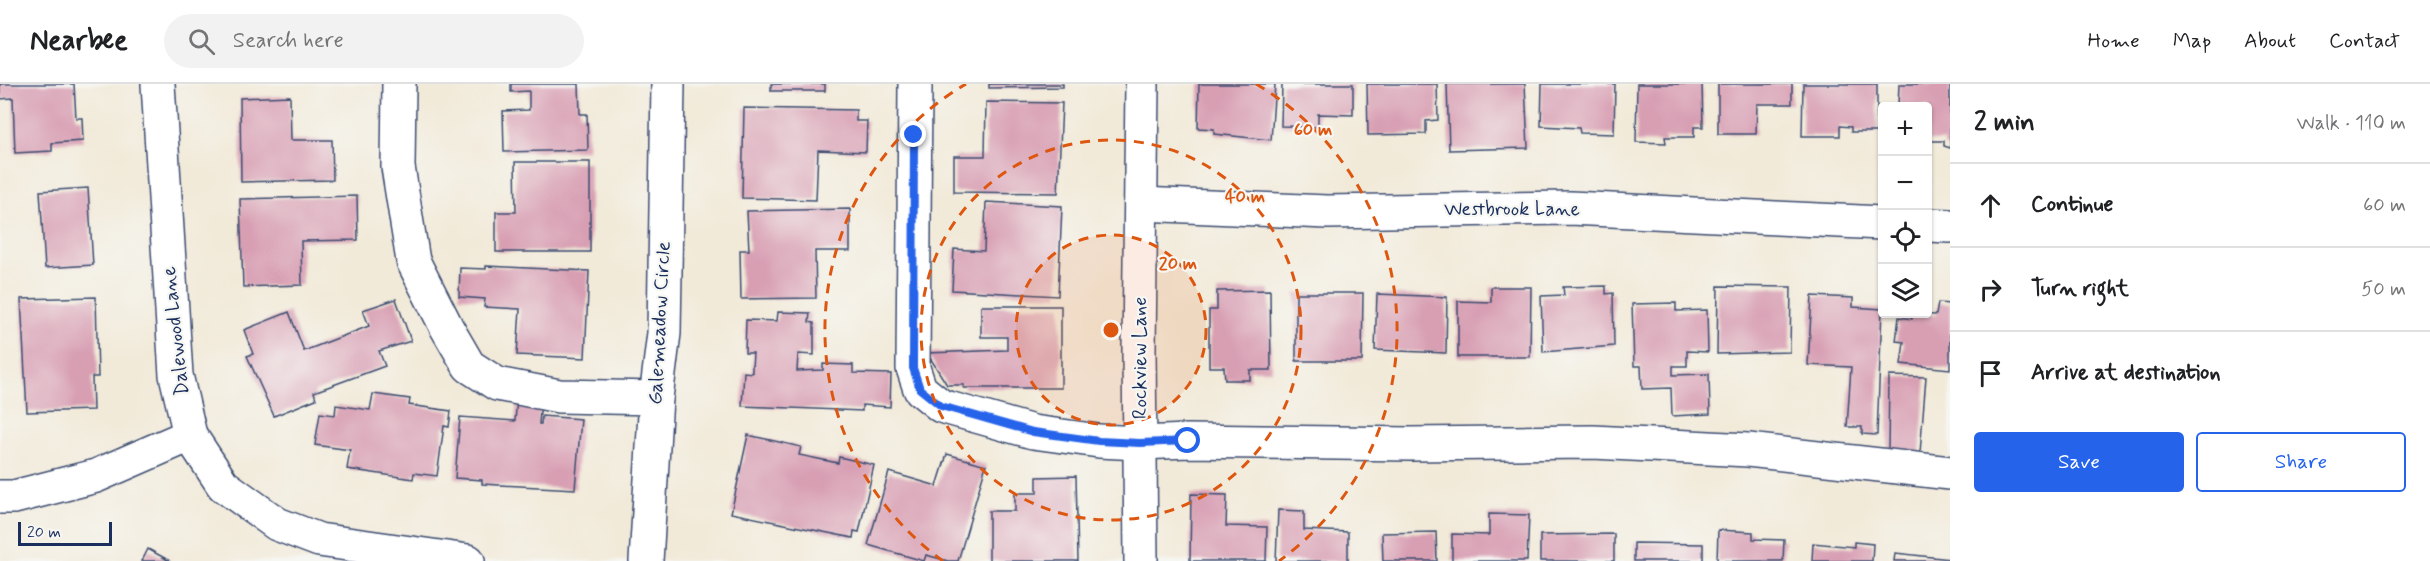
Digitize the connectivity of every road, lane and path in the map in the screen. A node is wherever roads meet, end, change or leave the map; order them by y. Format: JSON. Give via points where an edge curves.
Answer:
{"nodes":[{"id":1,"x":158,"y":84,"type":"edge"},
{"id":2,"x":399,"y":84,"type":"edge"},
{"id":3,"x":668,"y":84,"type":"edge"},
{"id":4,"x":915,"y":84,"type":"edge"},
{"id":5,"x":1142,"y":84,"type":"edge"},
{"id":6,"x":1141,"y":204,"type":"junction"},
{"id":7,"x":1878,"y":223,"type":"edge"},
{"id":8,"x":1932,"y":225,"type":"edge"},
{"id":9,"x":1950,"y":226,"type":"edge"},
{"id":10,"x":656,"y":398,"type":"junction"},
{"id":11,"x":190,"y":435,"type":"junction"},
{"id":12,"x":1140,"y":443,"type":"junction"},
{"id":13,"x":1950,"y":473,"type":"edge"},
{"id":14,"x":0,"y":497,"type":"edge"},
{"id":15,"x":468,"y":561,"type":"edge"},
{"id":16,"x":646,"y":561,"type":"edge"},
{"id":17,"x":1141,"y":561,"type":"edge"}],
"edges":[{"from":1,"to":11,"type":"street","name":"Dalewood Lane","via":[[176,375]]},
{"from":2,"to":10,"type":"street","via":[[398,167],[413,261],[470,366],[497,384],[559,396]]},
{"from":3,"to":10,"type":"street","name":"Galemeadow Circle","via":[[664,333]]},
{"from":4,"to":12,"type":"street","via":[[913,368],[920,389],[941,406],[1033,432]]},
{"from":5,"to":6,"type":"street","name":"Rockview Lane"},
{"from":6,"to":7,"type":"street","name":"Westbrook Lane","via":[[1327,212],[1570,208]]},
{"from":6,"to":12,"type":"street","name":"Rockview Lane"},
{"from":8,"to":9,"type":"street"},
{"from":10,"to":16,"type":"street","name":"Galemeadow Circle"},
{"from":11,"to":14,"type":"street","via":[[96,476]]},
{"from":11,"to":15,"type":"street","name":"Dalewood Lane","via":[[223,485],[276,524],[319,540]]},
{"from":12,"to":13,"type":"street","via":[[1593,442],[1748,450]]},
{"from":12,"to":17,"type":"street","name":"Rockview Lane"}]}
